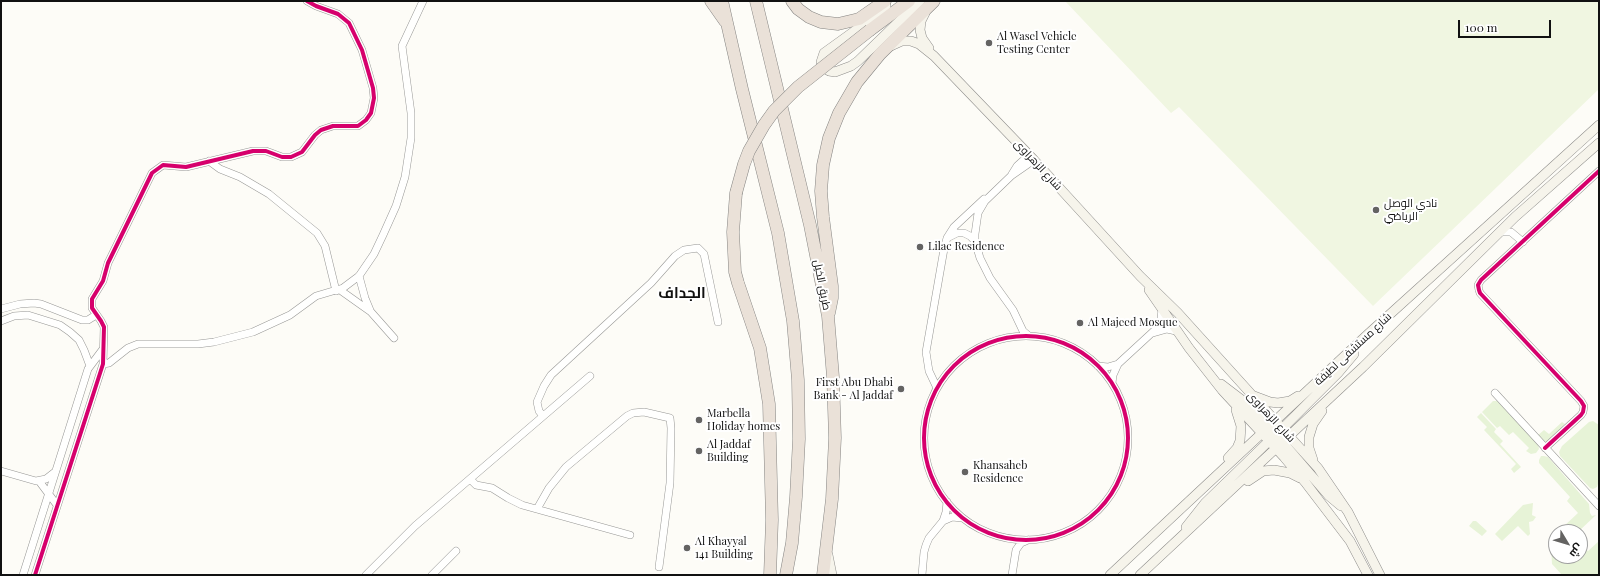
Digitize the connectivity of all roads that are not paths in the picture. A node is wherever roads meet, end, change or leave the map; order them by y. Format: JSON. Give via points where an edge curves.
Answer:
{"nodes":[{"id":1,"x":307,"y":1,"type":"edge"},
{"id":2,"x":423,"y":1,"type":"edge"},
{"id":3,"x":711,"y":1,"type":"edge"},
{"id":4,"x":722,"y":1,"type":"edge"},
{"id":5,"x":756,"y":1,"type":"edge"},
{"id":6,"x":792,"y":1,"type":"edge"},
{"id":7,"x":886,"y":1,"type":"edge"},
{"id":8,"x":891,"y":1,"type":"edge"},
{"id":9,"x":909,"y":1,"type":"edge"},
{"id":10,"x":920,"y":1,"type":"edge"},
{"id":11,"x":935,"y":1,"type":"edge"},
{"id":12,"x":727,"y":24,"type":"junction"},
{"id":13,"x":880,"y":54,"type":"junction"},
{"id":14,"x":934,"y":56,"type":"junction"},
{"id":15,"x":1599,"y":125,"type":"edge"},
{"id":16,"x":1599,"y":143,"type":"edge"},
{"id":17,"x":1031,"y":157,"type":"junction"},
{"id":18,"x":209,"y":161,"type":"junction"},
{"id":19,"x":1599,"y":170,"type":"edge"},
{"id":20,"x":990,"y":196,"type":"junction"},
{"id":21,"x":1515,"y":217,"type":"junction"},
{"id":22,"x":1500,"y":232,"type":"junction"},
{"id":23,"x":948,"y":238,"type":"junction"},
{"id":24,"x":1521,"y":240,"type":"junction"},
{"id":25,"x":975,"y":241,"type":"junction"},
{"id":26,"x":359,"y":276,"type":"junction"},
{"id":27,"x":1140,"y":276,"type":"junction"},
{"id":28,"x":338,"y":290,"type":"junction"},
{"id":29,"x":1162,"y":308,"type":"junction"},
{"id":30,"x":1,"y":309,"type":"edge"},
{"id":31,"x":371,"y":312,"type":"junction"},
{"id":32,"x":96,"y":315,"type":"junction"},
{"id":33,"x":828,"y":316,"type":"junction"},
{"id":34,"x":1,"y":321,"type":"edge"},
{"id":35,"x":718,"y":322,"type":"dead end"},
{"id":36,"x":1176,"y":331,"type":"junction"},
{"id":37,"x":1152,"y":333,"type":"junction"},
{"id":38,"x":1367,"y":335,"type":"junction"},
{"id":39,"x":1029,"y":336,"type":"junction"},
{"id":40,"x":394,"y":338,"type":"dead end"},
{"id":41,"x":103,"y":349,"type":"junction"},
{"id":42,"x":103,"y":364,"type":"junction"},
{"id":43,"x":1118,"y":364,"type":"junction"},
{"id":44,"x":90,"y":366,"type":"junction"},
{"id":45,"x":1098,"y":366,"type":"junction"},
{"id":46,"x":590,"y":376,"type":"dead end"},
{"id":47,"x":1214,"y":380,"type":"junction"},
{"id":48,"x":1112,"y":382,"type":"junction"},
{"id":49,"x":937,"y":388,"type":"junction"},
{"id":50,"x":1310,"y":389,"type":"junction"},
{"id":51,"x":1248,"y":392,"type":"junction"},
{"id":52,"x":1495,"y":393,"type":"dead end"},
{"id":53,"x":1334,"y":394,"type":"junction"},
{"id":54,"x":1233,"y":403,"type":"junction"},
{"id":55,"x":543,"y":416,"type":"junction"},
{"id":56,"x":1276,"y":435,"type":"junction"},
{"id":57,"x":1545,"y":448,"type":"junction"},
{"id":58,"x":1318,"y":468,"type":"junction"},
{"id":59,"x":1,"y":471,"type":"edge"},
{"id":60,"x":55,"y":472,"type":"junction"},
{"id":61,"x":470,"y":478,"type":"junction"},
{"id":62,"x":1213,"y":478,"type":"junction"},
{"id":63,"x":36,"y":480,"type":"junction"},
{"id":64,"x":1305,"y":482,"type":"junction"},
{"id":65,"x":1228,"y":492,"type":"junction"},
{"id":66,"x":47,"y":496,"type":"junction"},
{"id":67,"x":947,"y":502,"type":"junction"},
{"id":68,"x":58,"y":505,"type":"junction"},
{"id":69,"x":1599,"y":506,"type":"edge"},
{"id":70,"x":537,"y":509,"type":"junction"},
{"id":71,"x":1348,"y":512,"type":"junction"},
{"id":72,"x":962,"y":518,"type":"junction"},
{"id":73,"x":943,"y":521,"type":"junction"},
{"id":74,"x":630,"y":535,"type":"dead end"},
{"id":75,"x":1181,"y":537,"type":"junction"},
{"id":76,"x":1006,"y":538,"type":"junction"},
{"id":77,"x":1028,"y":540,"type":"junction"},
{"id":78,"x":827,"y":548,"type":"junction"},
{"id":79,"x":456,"y":550,"type":"dead end"},
{"id":80,"x":1015,"y":554,"type":"junction"},
{"id":81,"x":658,"y":567,"type":"dead end"},
{"id":82,"x":23,"y":575,"type":"edge"},
{"id":83,"x":35,"y":575,"type":"edge"},
{"id":84,"x":366,"y":575,"type":"edge"},
{"id":85,"x":432,"y":575,"type":"edge"},
{"id":86,"x":770,"y":575,"type":"edge"},
{"id":87,"x":786,"y":575,"type":"edge"},
{"id":88,"x":822,"y":575,"type":"edge"},
{"id":89,"x":832,"y":575,"type":"edge"},
{"id":90,"x":922,"y":575,"type":"edge"},
{"id":91,"x":1012,"y":575,"type":"edge"},
{"id":92,"x":1110,"y":575,"type":"edge"},
{"id":93,"x":1140,"y":575,"type":"edge"},
{"id":94,"x":1368,"y":575,"type":"edge"},
{"id":95,"x":1380,"y":575,"type":"edge"}],
"edges":[{"from":1,"to":18,"type":"street","via":[[338,14],[349,23],[362,50],[373,88],[374,103],[368,117],[358,126],[325,128],[315,135],[302,152],[291,157],[258,150]]},
{"from":2,"to":26,"type":"street","via":[[402,46],[411,113],[411,138],[405,177],[383,235]]},
{"from":3,"to":12,"type":"highway"},
{"from":4,"to":12,"type":"highway"},
{"from":5,"to":33,"type":"highway","name":"طريق الخيل","via":[[810,225]]},
{"from":6,"to":7,"type":"highway","via":[[803,13],[815,20],[838,24],[859,20]]},
{"from":8,"to":10,"type":"main road","via":[[824,53],[821,62],[824,68],[835,72],[851,66]]},
{"from":9,"to":86,"type":"highway","bridge":true,"via":[[798,87],[774,111],[749,150],[736,193],[733,232],[735,272],[760,348],[769,404],[772,520]]},
{"from":11,"to":13,"type":"highway"},
{"from":11,"to":14,"type":"main road","name":"شارع الزهراوى","via":[[923,17],[920,30],[924,42]]},
{"from":12,"to":87,"type":"highway","via":[[778,233],[793,321],[799,439],[796,504]]},
{"from":13,"to":14,"type":"main road","name":"شارع الزهراوى","via":[[907,40],[919,44]]},
{"from":13,"to":33,"type":"highway","via":[[844,102],[826,151],[821,191],[833,292]]},
{"from":14,"to":17,"type":"main road","name":"شارع الزهراوى"},
{"from":15,"to":38,"type":"main road","name":"شارع مستشفى لطيفة"},
{"from":16,"to":21,"type":"main road","name":"شارع مستشفى لطيفة"},
{"from":17,"to":20,"type":"street"},
{"from":17,"to":27,"type":"main road","name":"شارع الزهراوى"},
{"from":18,"to":28,"type":"street","via":[[269,194],[317,233],[325,246]]},
{"from":18,"to":32,"type":"street","via":[[186,167],[163,165],[152,173],[108,264],[103,281],[92,299],[92,308]]},
{"from":19,"to":24,"type":"street"},
{"from":20,"to":23,"type":"street","via":[[965,216]]},
{"from":20,"to":25,"type":"street","via":[[981,207],[976,220]]},
{"from":21,"to":22,"type":"main road","name":"شارع مستشفى لطيفة"},
{"from":21,"to":24,"type":"street","via":[[1514,227]]},
{"from":22,"to":24,"type":"street","via":[[1511,232]]},
{"from":22,"to":53,"type":"main road","name":"شارع مستشفى لطيفة"},
{"from":23,"to":25,"type":"street","via":[[953,234],[964,233]]},
{"from":23,"to":49,"type":"street","via":[[926,352],[929,371]]},
{"from":24,"to":57,"type":"street","via":[[1481,280],[1478,288],[1584,406],[1583,412]]},
{"from":25,"to":39,"type":"street","via":[[990,278],[1013,310],[1023,331]]},
{"from":26,"to":28,"type":"street"},
{"from":26,"to":31,"type":"street"},
{"from":27,"to":29,"type":"main road","name":"شارع الزهراوى"},
{"from":27,"to":51,"type":"main road","name":"شارع الزهراوى","via":[[1178,313]]},
{"from":28,"to":31,"type":"street"},
{"from":28,"to":42,"type":"street","via":[[316,296],[290,315],[247,334],[198,344],[138,344]]},
{"from":29,"to":36,"type":"main road","name":"شارع الزهراوى"},
{"from":29,"to":37,"type":"street","via":[[1159,324]]},
{"from":30,"to":32,"type":"street","via":[[34,303],[82,320],[88,320]]},
{"from":31,"to":40,"type":"street"},
{"from":32,"to":41,"type":"street","via":[[104,327]]},
{"from":33,"to":78,"type":"highway","name":"طريق الخيل","via":[[835,438]]},
{"from":34,"to":44,"type":"street","via":[[14,316],[28,315],[60,325],[79,340]]},
{"from":35,"to":55,"type":"street","via":[[704,254],[698,248],[684,250],[551,375],[538,402],[538,408]]},
{"from":36,"to":37,"type":"street","via":[[1162,329]]},
{"from":36,"to":47,"type":"main road","name":"شارع الزهراوى"},
{"from":37,"to":43,"type":"street"},
{"from":38,"to":50,"type":"main road","name":"شارع مستشفى لطيفة"},
{"from":38,"to":56,"type":"main road","via":[[1338,373]]},
{"from":39,"to":45,"type":"street","via":[[1064,343]]},
{"from":39,"to":49,"type":"street","via":[[1004,338],[978,349],[955,366]]},
{"from":41,"to":42,"type":"street"},
{"from":41,"to":44,"type":"street"},
{"from":42,"to":68,"type":"street"},
{"from":43,"to":45,"type":"street"},
{"from":43,"to":48,"type":"street"},
{"from":44,"to":60,"type":"street"},
{"from":45,"to":48,"type":"street"},
{"from":46,"to":55,"type":"street"},
{"from":47,"to":54,"type":"main road","name":"شارع الزهراوى"},
{"from":47,"to":56,"type":"main road","via":[[1234,393]]},
{"from":48,"to":77,"type":"street","via":[[1124,409],[1128,433],[1126,457],[1116,485],[1099,509],[1076,527],[1048,537]]},
{"from":49,"to":67,"type":"street","via":[[927,414],[925,448],[933,480]]},
{"from":50,"to":51,"type":"main road","via":[[1290,401],[1278,403],[1262,400]]},
{"from":50,"to":56,"type":"main road","name":"شارع مستشفى لطيفة"},
{"from":51,"to":56,"type":"main road","name":"شارع الزهراوى"},
{"from":52,"to":57,"type":"street"},
{"from":53,"to":56,"type":"main road","name":"شارع مستشفى لطيفة"},
{"from":53,"to":58,"type":"main road","via":[[1310,430],[1309,448]]},
{"from":54,"to":56,"type":"main road","name":"شارع الزهراوى"},
{"from":54,"to":62,"type":"main road","via":[[1240,419],[1240,440],[1233,454]]},
{"from":55,"to":61,"type":"street"},
{"from":56,"to":58,"type":"main road","name":"شارع الزهراوى"},
{"from":56,"to":62,"type":"main road","name":"شارع مستشفى لطيفة"},
{"from":56,"to":64,"type":"main road","name":"شارع الزهراوى"},
{"from":56,"to":65,"type":"main road","name":"شارع مستشفى لطيفة"},
{"from":56,"to":71,"type":"main road","via":[[1329,496]]},
{"from":56,"to":75,"type":"main road","via":[[1197,511]]},
{"from":57,"to":69,"type":"street"},
{"from":58,"to":71,"type":"main road","name":"شارع الزهراوى"},
{"from":59,"to":63,"type":"street"},
{"from":60,"to":63,"type":"street","via":[[49,477]]},
{"from":60,"to":66,"type":"street"},
{"from":61,"to":70,"type":"street","via":[[476,485],[489,487],[514,502]]},
{"from":61,"to":84,"type":"street","via":[[415,526]]},
{"from":62,"to":92,"type":"main road","name":"شارع مستشفى لطيفة"},
{"from":63,"to":66,"type":"street"},
{"from":64,"to":65,"type":"main road","via":[[1282,470],[1268,470]]},
{"from":64,"to":94,"type":"main road","name":"شارع الزهراوى","via":[[1350,541]]},
{"from":65,"to":75,"type":"main road","name":"شارع مستشفى لطيفة"},
{"from":66,"to":68,"type":"street"},
{"from":66,"to":82,"type":"street"},
{"from":67,"to":72,"type":"street"},
{"from":67,"to":73,"type":"street"},
{"from":68,"to":83,"type":"street"},
{"from":70,"to":74,"type":"street"},
{"from":70,"to":81,"type":"street","via":[[549,488],[566,467],[627,416],[644,412],[670,418],[670,483]]},
{"from":71,"to":95,"type":"main road","name":"شارع الزهراوى"},
{"from":72,"to":73,"type":"street","via":[[952,517]]},
{"from":72,"to":76,"type":"street","via":[[980,529]]},
{"from":73,"to":90,"type":"street","via":[[926,545]]},
{"from":75,"to":93,"type":"main road","name":"شارع مستشفى لطيفة"},
{"from":76,"to":77,"type":"street"},
{"from":76,"to":80,"type":"street"},
{"from":77,"to":80,"type":"street","via":[[1019,546]]},
{"from":78,"to":88,"type":"highway","name":"طريق الخيل"},
{"from":78,"to":89,"type":"main road"},
{"from":79,"to":85,"type":"street"},
{"from":80,"to":91,"type":"street"}]}
